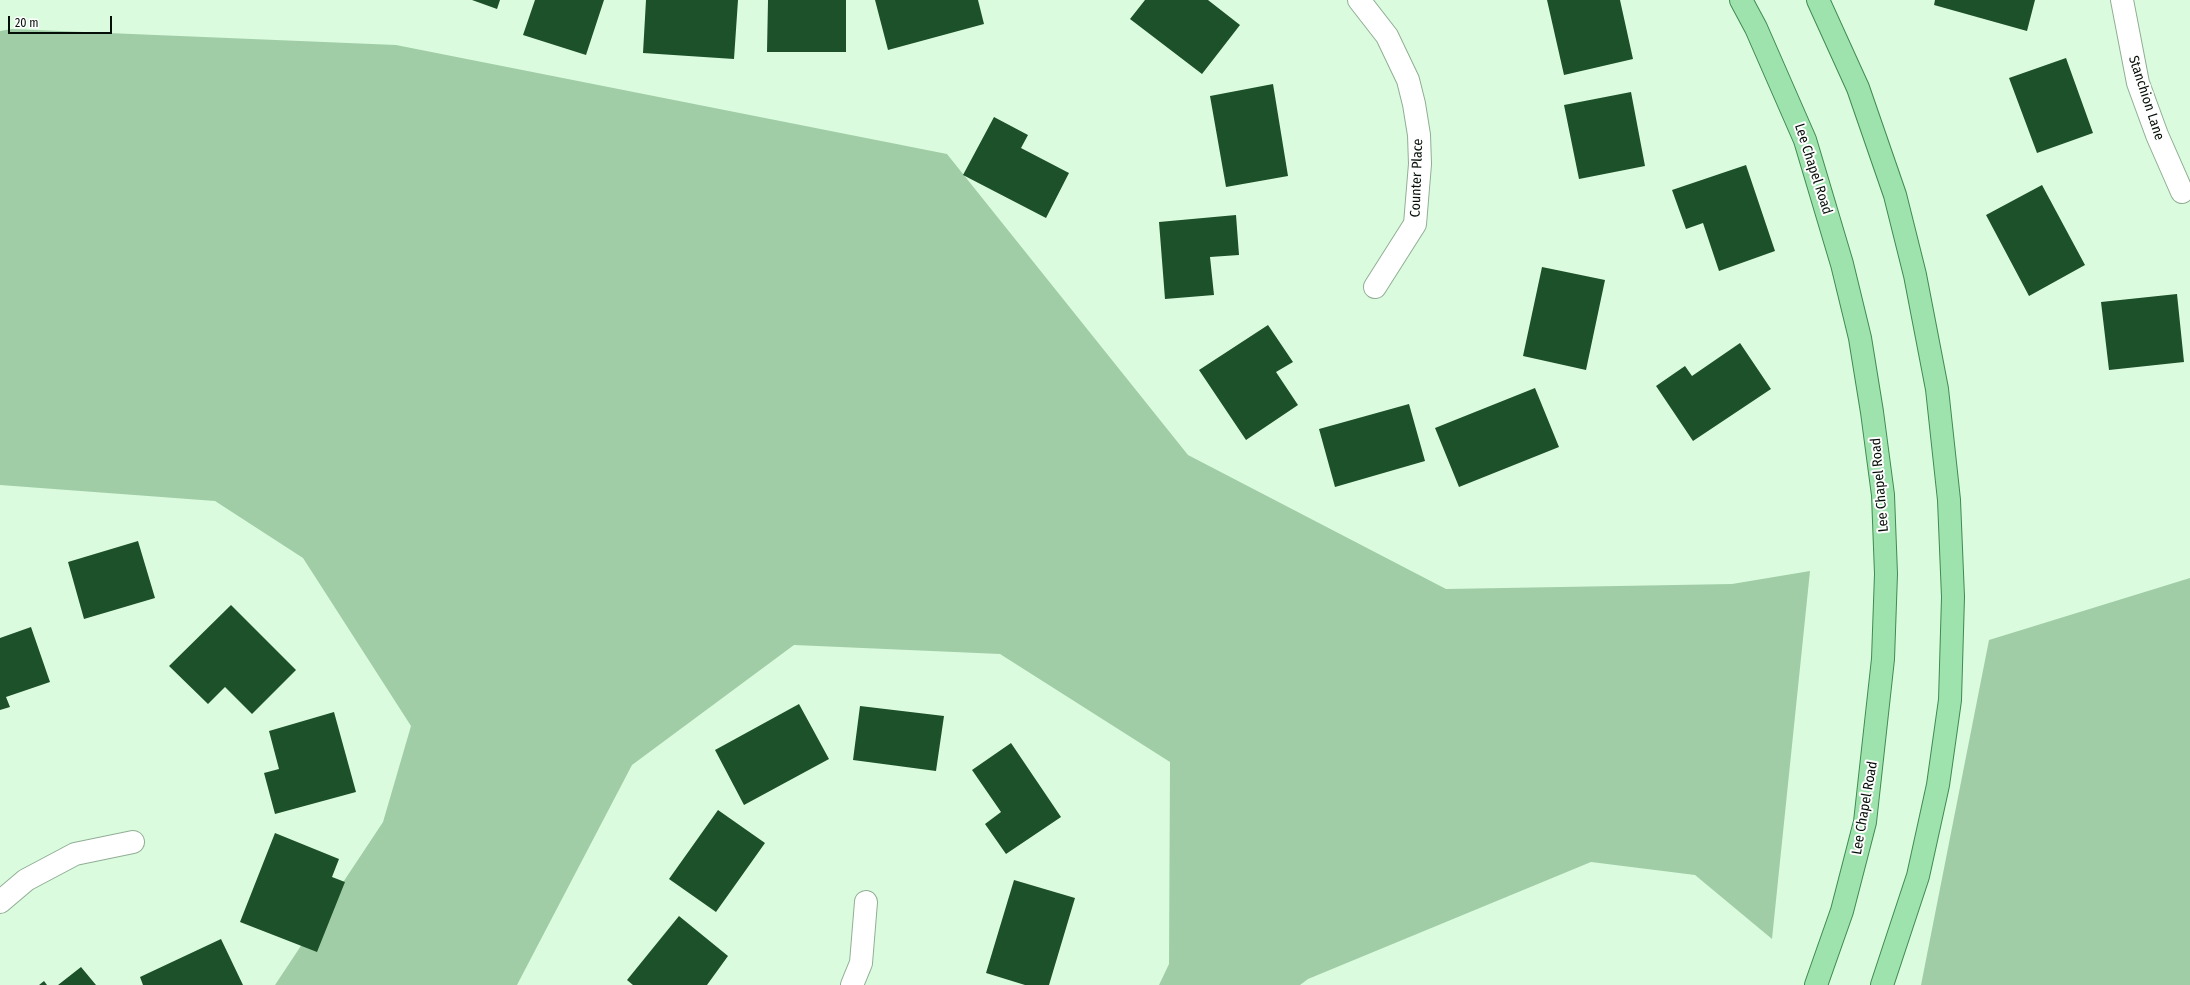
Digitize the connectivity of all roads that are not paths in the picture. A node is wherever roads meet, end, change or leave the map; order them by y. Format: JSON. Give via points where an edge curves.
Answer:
{"nodes":[{"id":1,"x":1360,"y":0,"type":"edge"},
{"id":2,"x":1740,"y":0,"type":"edge"},
{"id":3,"x":1818,"y":0,"type":"edge"},
{"id":4,"x":2122,"y":0,"type":"edge"},
{"id":5,"x":2182,"y":192,"type":"dead end"},
{"id":6,"x":1375,"y":287,"type":"dead end"},
{"id":7,"x":133,"y":842,"type":"dead end"},
{"id":8,"x":0,"y":902,"type":"edge"},
{"id":9,"x":866,"y":902,"type":"dead end"},
{"id":10,"x":852,"y":985,"type":"edge"},
{"id":11,"x":1816,"y":985,"type":"edge"},
{"id":12,"x":1882,"y":985,"type":"edge"}],
"edges":[{"from":1,"to":6,"type":"street","name":"Counter Place","via":[[1386,36],[1408,80],[1419,135],[1420,164],[1415,224]]},
{"from":2,"to":11,"type":"main road","name":"Lee Chapel Road","via":[[1756,28],[1805,140],[1842,264],[1864,360],[1883,495],[1886,574],[1884,659],[1865,822],[1842,911]]},
{"from":3,"to":12,"type":"main road","via":[[1858,88],[1895,195],[1915,275],[1937,389],[1949,500],[1953,597],[1950,700],[1938,785],[1918,876]]},
{"from":4,"to":5,"type":"street","name":"Stanchion Lane","via":[[2138,83]]},
{"from":7,"to":8,"type":"street","via":[[75,854],[26,880]]},
{"from":9,"to":10,"type":"street","via":[[861,963]]}]}
